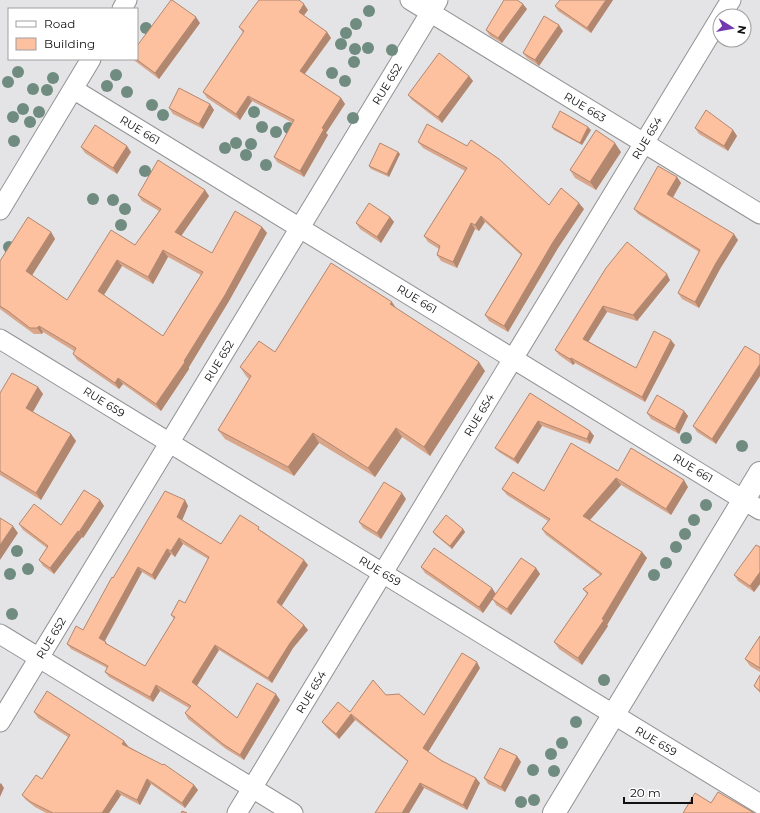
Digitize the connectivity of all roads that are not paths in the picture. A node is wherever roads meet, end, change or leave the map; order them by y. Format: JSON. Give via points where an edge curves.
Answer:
{"nodes":[{"id":1,"x":410,"y":0,"type":"edge"},
{"id":2,"x":435,"y":6,"type":"edge"},
{"id":3,"x":712,"y":32,"type":"edge"},
{"id":4,"x":90,"y":60,"type":"edge"},
{"id":5,"x":73,"y":89,"type":"junction"},
{"id":6,"x":644,"y":143,"type":"junction"},
{"id":7,"x":0,"y":210,"type":"edge"},
{"id":8,"x":760,"y":214,"type":"edge"},
{"id":9,"x":300,"y":228,"type":"junction"},
{"id":10,"x":0,"y":339,"type":"edge"},
{"id":11,"x":513,"y":358,"type":"junction"},
{"id":12,"x":170,"y":443,"type":"junction"},
{"id":13,"x":760,"y":473,"type":"edge"},
{"id":14,"x":752,"y":505,"type":"edge"},
{"id":15,"x":383,"y":573,"type":"junction"},
{"id":16,"x":0,"y":634,"type":"edge"},
{"id":17,"x":39,"y":658,"type":"junction"},
{"id":18,"x":614,"y":715,"type":"junction"},
{"id":19,"x":0,"y":722,"type":"edge"},
{"id":20,"x":252,"y":788,"type":"junction"},
{"id":21,"x":760,"y":804,"type":"edge"},
{"id":22,"x":238,"y":813,"type":"edge"},
{"id":23,"x":293,"y":813,"type":"edge"},
{"id":24,"x":554,"y":813,"type":"edge"}],
"edges":[{"from":1,"to":2,"type":"street","name":"RUE 663"},
{"from":2,"to":6,"type":"street","name":"RUE 663"},
{"from":2,"to":9,"type":"street","name":"RUE 652"},
{"from":3,"to":6,"type":"street","name":"RUE 654"},
{"from":4,"to":5,"type":"street"},
{"from":5,"to":7,"type":"street"},
{"from":5,"to":9,"type":"street","name":"RUE 661"},
{"from":6,"to":8,"type":"street","name":"RUE 663"},
{"from":6,"to":11,"type":"street","name":"RUE 654"},
{"from":9,"to":11,"type":"street","name":"RUE 661"},
{"from":9,"to":12,"type":"street","name":"RUE 652"},
{"from":10,"to":12,"type":"street","name":"RUE 659"},
{"from":11,"to":14,"type":"street","name":"RUE 661"},
{"from":11,"to":15,"type":"street","name":"RUE 654"},
{"from":12,"to":15,"type":"street","name":"RUE 659"},
{"from":12,"to":17,"type":"street","name":"RUE 652"},
{"from":13,"to":14,"type":"street"},
{"from":14,"to":18,"type":"street"},
{"from":15,"to":18,"type":"street","name":"RUE 659"},
{"from":15,"to":20,"type":"street","name":"RUE 654"},
{"from":16,"to":17,"type":"street"},
{"from":17,"to":19,"type":"street","name":"RUE 652"},
{"from":17,"to":20,"type":"street"},
{"from":18,"to":21,"type":"street","name":"RUE 659"},
{"from":18,"to":24,"type":"street"},
{"from":20,"to":22,"type":"street","name":"RUE 654"},
{"from":20,"to":23,"type":"street"}]}
